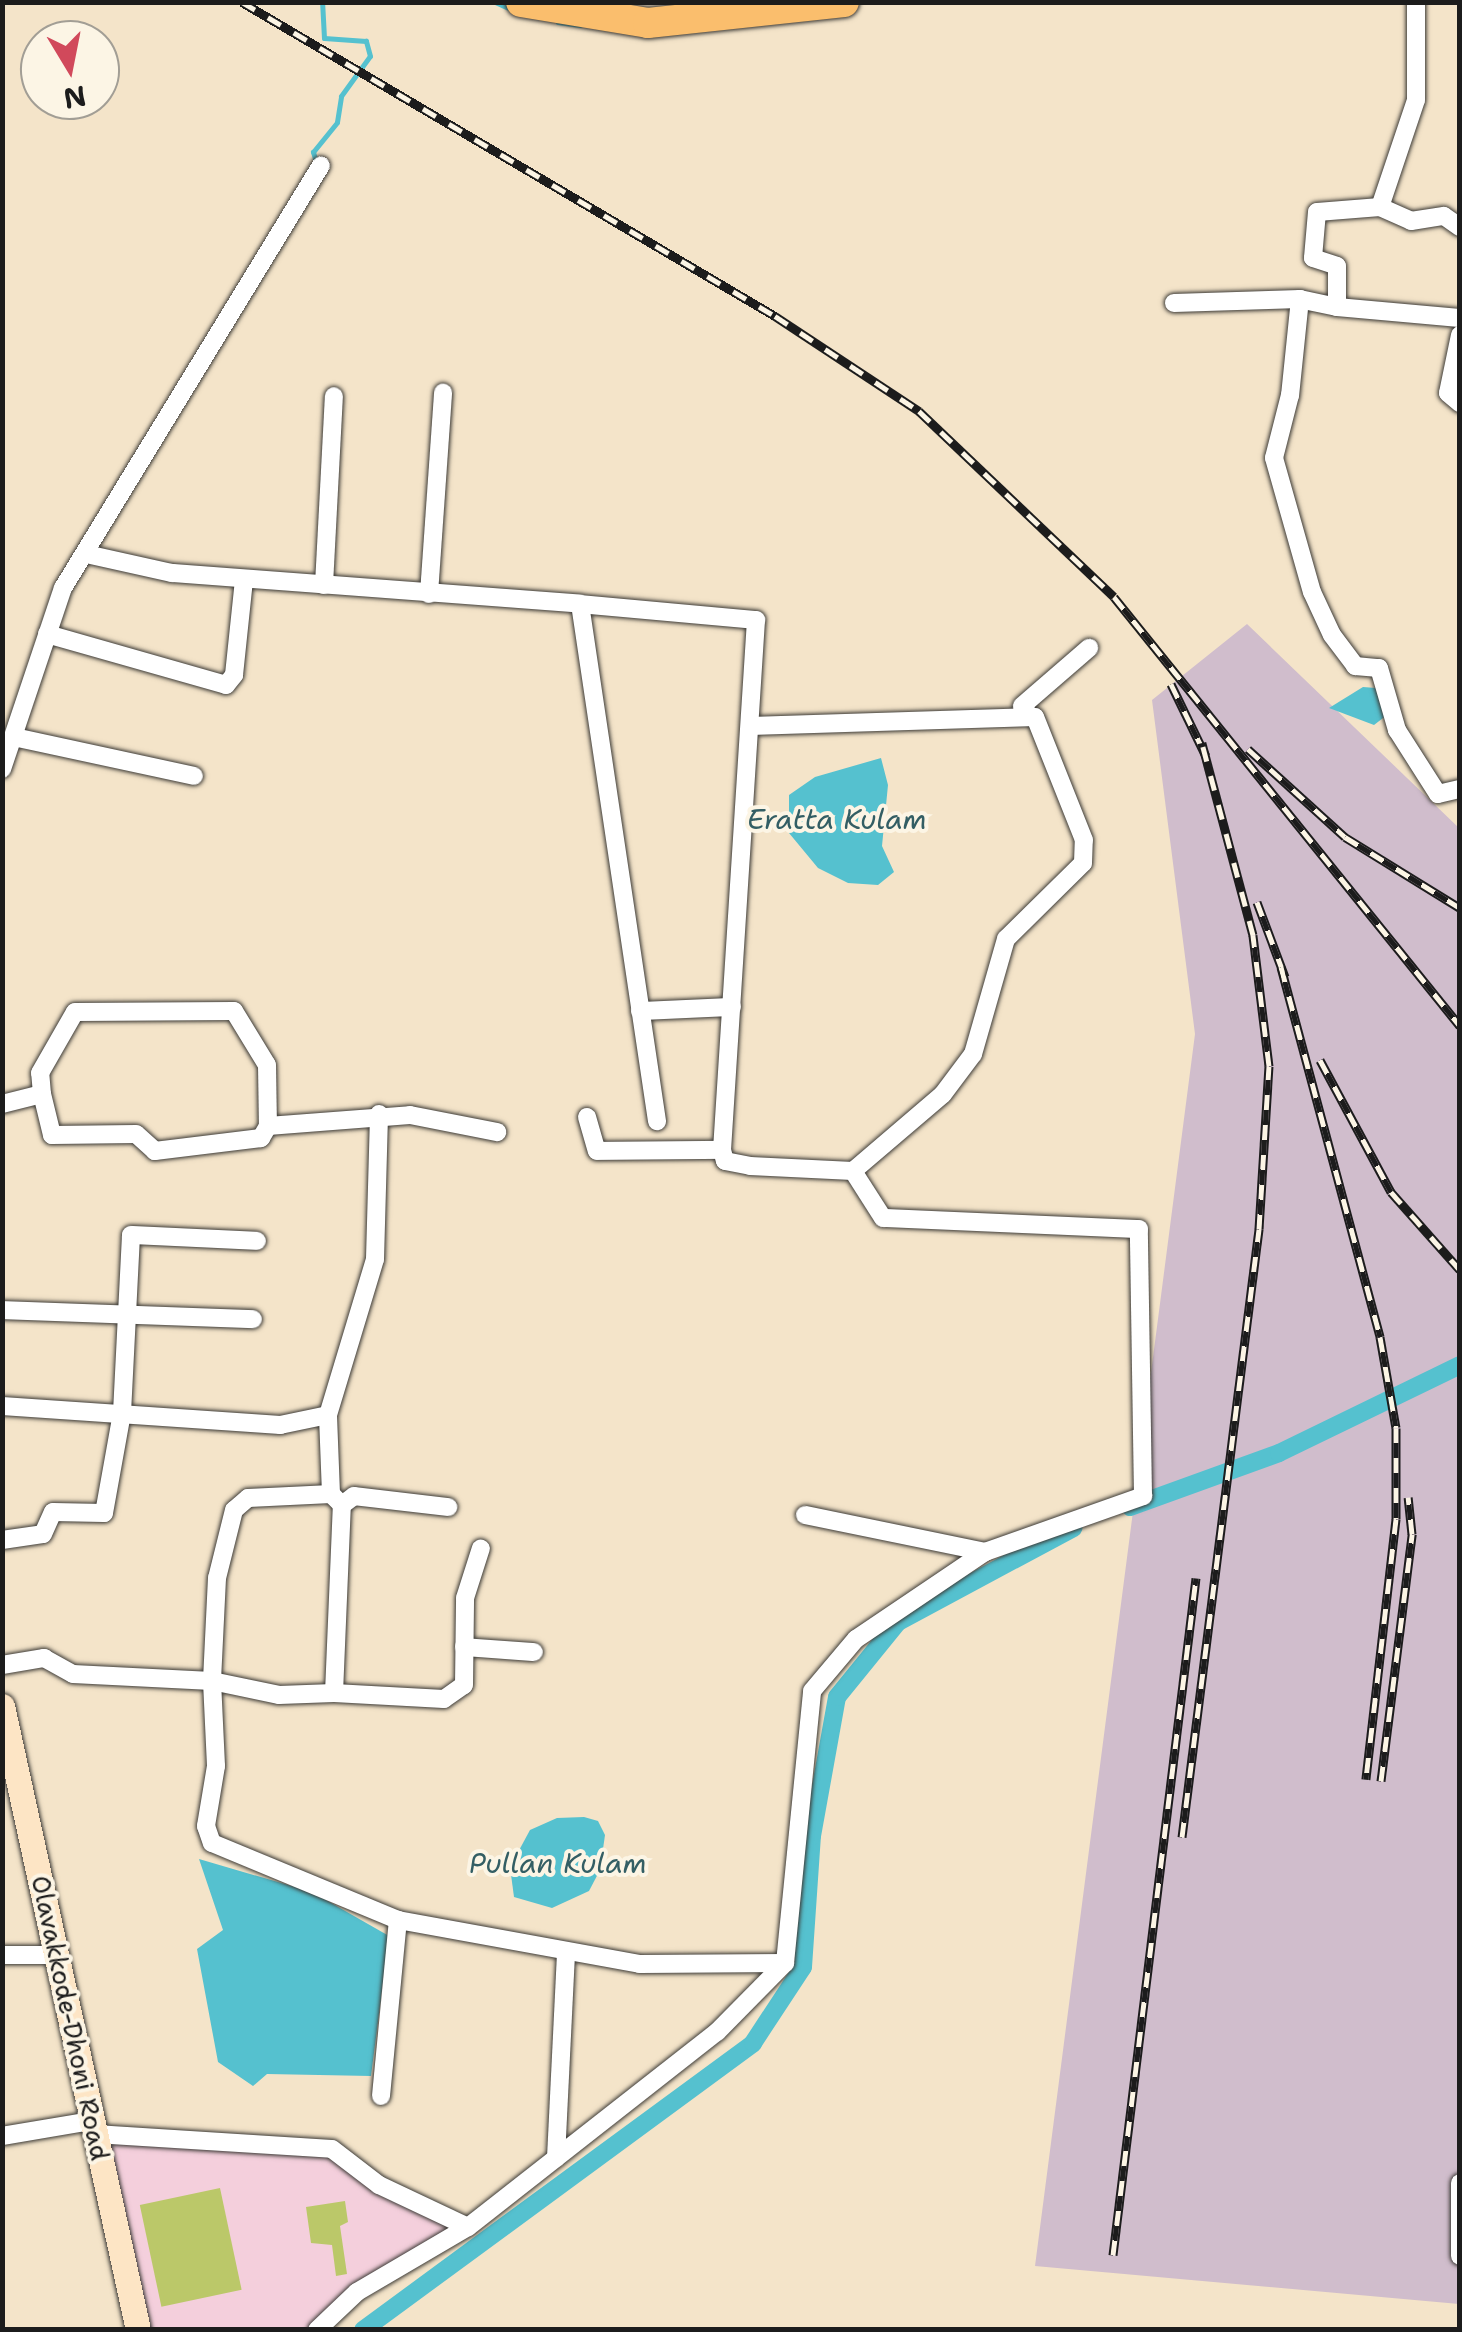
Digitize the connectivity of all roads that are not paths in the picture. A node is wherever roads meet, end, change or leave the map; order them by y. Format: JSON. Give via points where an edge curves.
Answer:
{"nodes":[{"id":1,"x":521,"y":2,"type":"edge"},
{"id":2,"x":844,"y":2,"type":"edge"},
{"id":3,"x":1416,"y":2,"type":"edge"},
{"id":4,"x":603,"y":11,"type":"edge"},
{"id":5,"x":321,"y":166,"type":"dead end"},
{"id":6,"x":1380,"y":207,"type":"junction"},
{"id":7,"x":1460,"y":227,"type":"edge"},
{"id":8,"x":1300,"y":299,"type":"junction"},
{"id":9,"x":1174,"y":304,"type":"dead end"},
{"id":10,"x":1337,"y":306,"type":"junction"},
{"id":11,"x":1460,"y":318,"type":"edge"},
{"id":12,"x":1460,"y":336,"type":"edge"},
{"id":13,"x":443,"y":392,"type":"dead end"},
{"id":14,"x":334,"y":396,"type":"dead end"},
{"id":15,"x":1460,"y":403,"type":"edge"},
{"id":16,"x":86,"y":554,"type":"junction"},
{"id":17,"x":244,"y":580,"type":"junction"},
{"id":18,"x":324,"y":585,"type":"junction"},
{"id":19,"x":429,"y":594,"type":"junction"},
{"id":20,"x":580,"y":604,"type":"junction"},
{"id":21,"x":47,"y":634,"type":"junction"},
{"id":22,"x":1089,"y":648,"type":"dead end"},
{"id":23,"x":1029,"y":715,"type":"junction"},
{"id":24,"x":750,"y":726,"type":"junction"},
{"id":25,"x":14,"y":737,"type":"junction"},
{"id":26,"x":2,"y":769,"type":"edge"},
{"id":27,"x":194,"y":776,"type":"dead end"},
{"id":28,"x":1460,"y":789,"type":"edge"},
{"id":29,"x":732,"y":1007,"type":"junction"},
{"id":30,"x":640,"y":1011,"type":"junction"},
{"id":31,"x":42,"y":1094,"type":"junction"},
{"id":32,"x":2,"y":1104,"type":"edge"},
{"id":33,"x":379,"y":1114,"type":"junction"},
{"id":34,"x":586,"y":1117,"type":"dead end"},
{"id":35,"x":656,"y":1120,"type":"dead end"},
{"id":36,"x":268,"y":1126,"type":"junction"},
{"id":37,"x":497,"y":1132,"type":"dead end"},
{"id":38,"x":722,"y":1150,"type":"junction"},
{"id":39,"x":853,"y":1171,"type":"junction"},
{"id":40,"x":257,"y":1241,"type":"dead end"},
{"id":41,"x":2,"y":1310,"type":"edge"},
{"id":42,"x":131,"y":1314,"type":"junction"},
{"id":43,"x":253,"y":1319,"type":"dead end"},
{"id":44,"x":2,"y":1406,"type":"edge"},
{"id":45,"x":122,"y":1412,"type":"junction"},
{"id":46,"x":328,"y":1415,"type":"junction"},
{"id":47,"x":336,"y":1500,"type":"junction"},
{"id":48,"x":448,"y":1507,"type":"dead end"},
{"id":49,"x":805,"y":1515,"type":"dead end"},
{"id":50,"x":2,"y":1540,"type":"edge"},
{"id":51,"x":481,"y":1548,"type":"dead end"},
{"id":52,"x":985,"y":1552,"type":"junction"},
{"id":53,"x":464,"y":1647,"type":"junction"},
{"id":54,"x":534,"y":1652,"type":"dead end"},
{"id":55,"x":2,"y":1665,"type":"edge"},
{"id":56,"x":212,"y":1681,"type":"junction"},
{"id":57,"x":334,"y":1693,"type":"junction"},
{"id":58,"x":2,"y":1706,"type":"edge"},
{"id":59,"x":398,"y":1920,"type":"junction"},
{"id":60,"x":566,"y":1952,"type":"junction"},
{"id":61,"x":2,"y":1955,"type":"edge"},
{"id":62,"x":56,"y":1955,"type":"junction"},
{"id":63,"x":785,"y":1962,"type":"junction"},
{"id":64,"x":380,"y":2096,"type":"dead end"},
{"id":65,"x":94,"y":2127,"type":"junction"},
{"id":66,"x":2,"y":2136,"type":"edge"},
{"id":67,"x":556,"y":2158,"type":"junction"},
{"id":68,"x":1460,"y":2183,"type":"edge"},
{"id":69,"x":468,"y":2227,"type":"junction"},
{"id":70,"x":1460,"y":2256,"type":"edge"},
{"id":71,"x":138,"y":2330,"type":"edge"},
{"id":72,"x":317,"y":2330,"type":"edge"}],
"edges":[{"from":1,"to":4,"type":"highway"},
{"from":2,"to":4,"type":"highway","via":[[744,18]]},
{"from":3,"to":6,"type":"street","via":[[1416,100]]},
{"from":5,"to":16,"type":"street"},
{"from":6,"to":7,"type":"street","via":[[1410,220],[1444,216]]},
{"from":6,"to":10,"type":"street","via":[[1318,212],[1312,258],[1337,266]]},
{"from":8,"to":9,"type":"street"},
{"from":8,"to":10,"type":"street"},
{"from":8,"to":28,"type":"street","via":[[1290,395],[1274,458],[1312,592],[1355,666],[1379,668],[1397,730],[1438,794]]},
{"from":10,"to":11,"type":"street"},
{"from":12,"to":15,"type":"street","via":[[1448,392]]},
{"from":13,"to":19,"type":"street"},
{"from":14,"to":18,"type":"street"},
{"from":16,"to":17,"type":"street"},
{"from":16,"to":21,"type":"street","via":[[63,588]]},
{"from":17,"to":18,"type":"street"},
{"from":17,"to":21,"type":"street","via":[[234,675],[226,685]]},
{"from":18,"to":19,"type":"street"},
{"from":19,"to":20,"type":"street"},
{"from":20,"to":24,"type":"street","via":[[756,620]]},
{"from":20,"to":30,"type":"street"},
{"from":21,"to":25,"type":"street"},
{"from":22,"to":23,"type":"street","via":[[1022,706]]},
{"from":23,"to":24,"type":"street"},
{"from":23,"to":39,"type":"street","via":[[1081,830],[1082,864],[1006,939],[985,1024],[943,1094]]},
{"from":24,"to":29,"type":"street"},
{"from":25,"to":26,"type":"street"},
{"from":25,"to":27,"type":"street"},
{"from":29,"to":30,"type":"street"},
{"from":29,"to":38,"type":"street"},
{"from":30,"to":35,"type":"street"},
{"from":31,"to":32,"type":"street"},
{"from":31,"to":36,"type":"street","via":[[52,1135],[136,1134],[155,1151],[261,1138]]},
{"from":31,"to":36,"type":"street","via":[[40,1072],[75,1012],[234,1011],[267,1065]]},
{"from":33,"to":36,"type":"street"},
{"from":33,"to":37,"type":"street"},
{"from":33,"to":46,"type":"street","via":[[375,1259]]},
{"from":34,"to":38,"type":"street","via":[[597,1150]]},
{"from":38,"to":39,"type":"street","via":[[725,1161],[750,1166]]},
{"from":39,"to":52,"type":"street","via":[[883,1218],[1139,1228],[1143,1496]]},
{"from":40,"to":42,"type":"street","via":[[131,1235]]},
{"from":41,"to":42,"type":"street"},
{"from":42,"to":43,"type":"street"},
{"from":42,"to":45,"type":"street"},
{"from":44,"to":45,"type":"street"},
{"from":45,"to":46,"type":"street","via":[[280,1426]]},
{"from":45,"to":50,"type":"street","via":[[104,1513],[53,1512],[44,1534]]},
{"from":46,"to":47,"type":"street"},
{"from":47,"to":48,"type":"street","via":[[354,1496]]},
{"from":47,"to":56,"type":"street","via":[[248,1498],[234,1510],[217,1578]]},
{"from":47,"to":57,"type":"street"},
{"from":49,"to":52,"type":"street"},
{"from":51,"to":53,"type":"street","via":[[464,1598]]},
{"from":52,"to":63,"type":"street","via":[[856,1639],[812,1691]]},
{"from":53,"to":54,"type":"street"},
{"from":53,"to":57,"type":"street","via":[[464,1685],[444,1700]]},
{"from":55,"to":56,"type":"street","via":[[44,1658],[73,1674]]},
{"from":56,"to":57,"type":"street","via":[[279,1695]]},
{"from":56,"to":59,"type":"street","via":[[216,1766],[206,1826],[212,1843]]},
{"from":58,"to":62,"type":"main road","name":"Olavakkode-Dhoni Road"},
{"from":59,"to":60,"type":"street"},
{"from":59,"to":64,"type":"street"},
{"from":60,"to":63,"type":"street","via":[[640,1964]]},
{"from":60,"to":67,"type":"street"},
{"from":61,"to":62,"type":"street"},
{"from":62,"to":65,"type":"main road","name":"Olavakkode-Dhoni Road"},
{"from":63,"to":67,"type":"street","via":[[717,2032]]},
{"from":65,"to":66,"type":"street"},
{"from":65,"to":69,"type":"street","via":[[332,2149],[379,2185]]},
{"from":65,"to":71,"type":"main road","name":"Olavakkode-Dhoni Road"},
{"from":67,"to":69,"type":"street"},
{"from":68,"to":70,"type":"street"},
{"from":69,"to":72,"type":"street","via":[[357,2292]]}]}
